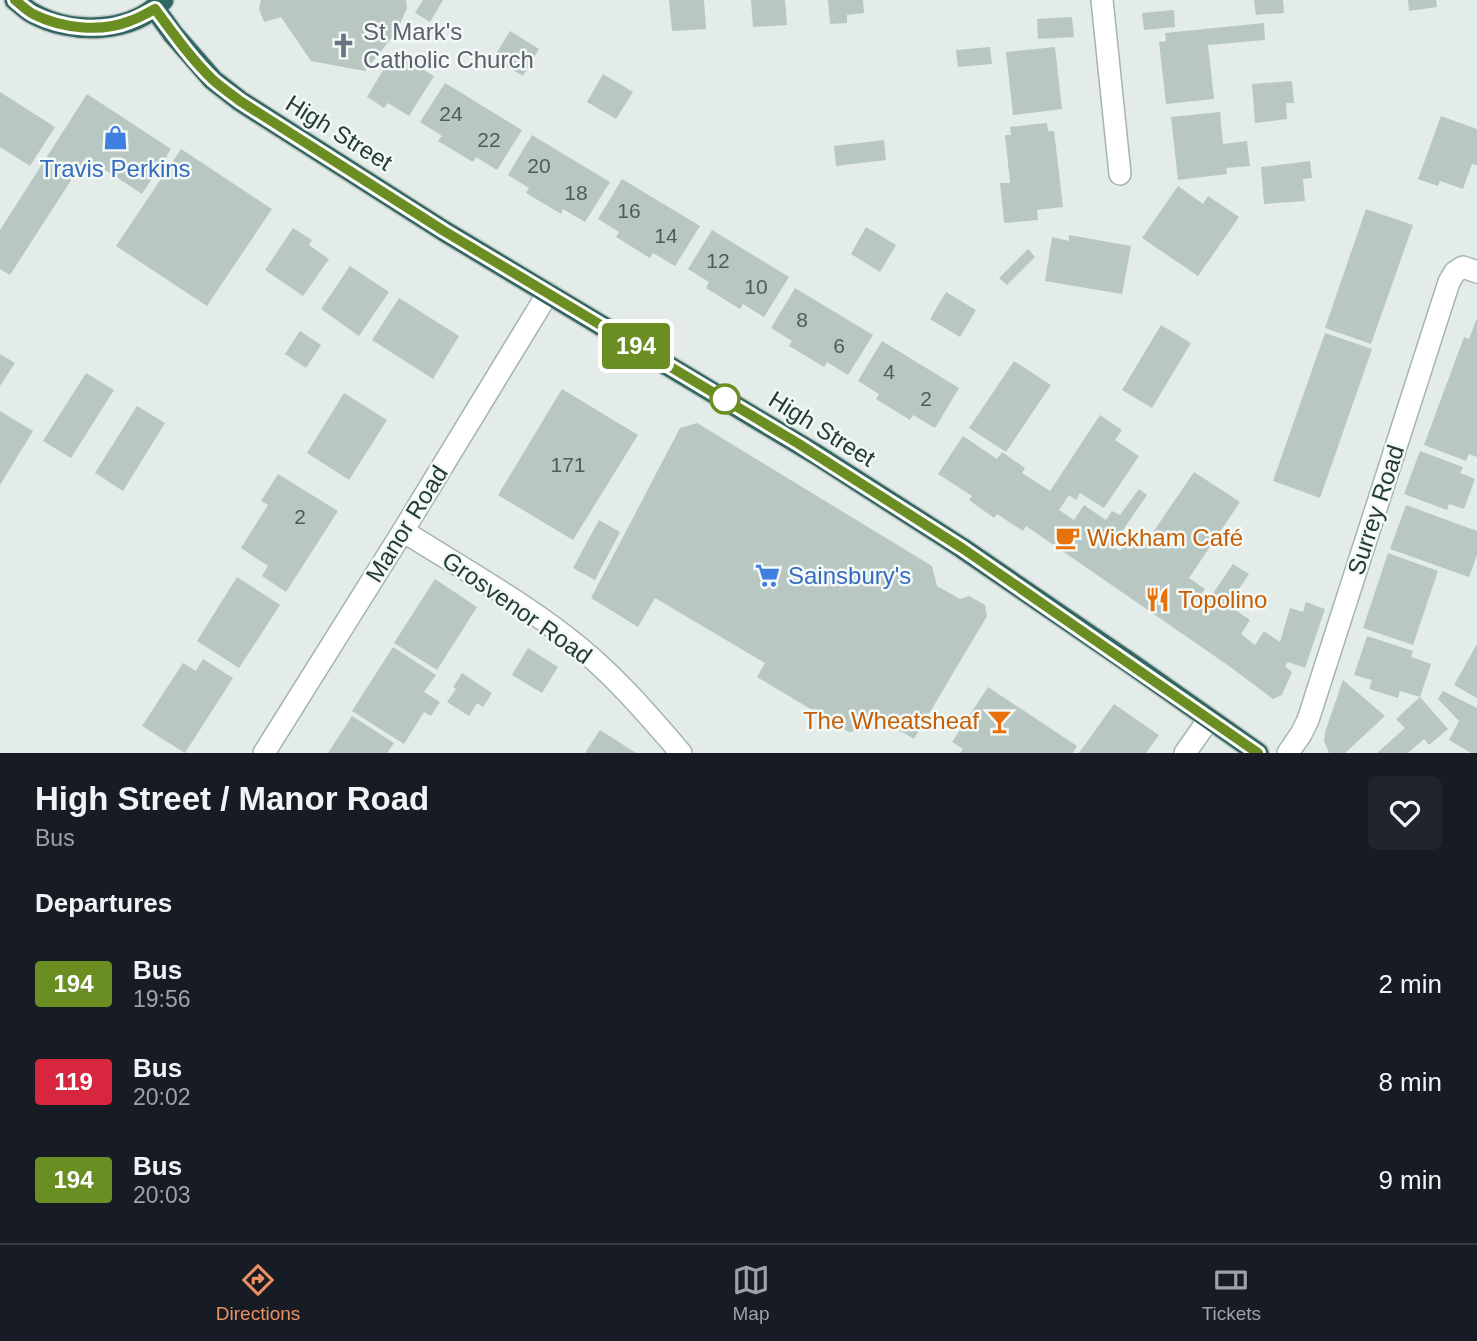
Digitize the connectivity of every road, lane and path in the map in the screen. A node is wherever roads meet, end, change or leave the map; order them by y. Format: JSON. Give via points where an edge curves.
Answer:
{"nodes":[{"id":1,"x":15,"y":0,"type":"edge"},
{"id":2,"x":1102,"y":0,"type":"edge"},
{"id":3,"x":159,"y":4,"type":"edge"},
{"id":4,"x":1120,"y":174,"type":"dead end"},
{"id":5,"x":1470,"y":270,"type":"edge"},
{"id":6,"x":548,"y":293,"type":"junction"},
{"id":7,"x":403,"y":531,"type":"junction"},
{"id":8,"x":1209,"y":719,"type":"junction"},
{"id":9,"x":264,"y":753,"type":"edge"},
{"id":10,"x":681,"y":753,"type":"edge"},
{"id":11,"x":1185,"y":753,"type":"edge"},
{"id":12,"x":1258,"y":753,"type":"edge"},
{"id":13,"x":1288,"y":753,"type":"edge"}],
"edges":[{"from":1,"to":3,"type":"highway","via":[[31,13],[58,24],[86,27],[131,21]]},
{"from":2,"to":4,"type":"street"},
{"from":3,"to":6,"type":"highway","name":"High Street","via":[[173,34],[213,80],[240,101]]},
{"from":5,"to":13,"type":"street","name":"Surrey Road","via":[[1455,272],[1449,282],[1308,720]]},
{"from":6,"to":7,"type":"street","name":"Manor Road"},
{"from":6,"to":8,"type":"highway","name":"High Street","via":[[962,548]]},
{"from":7,"to":9,"type":"street","name":"Manor Road"},
{"from":7,"to":10,"type":"street","name":"Grosvenor Road","via":[[564,635],[637,703]]},
{"from":8,"to":11,"type":"street"},
{"from":8,"to":12,"type":"highway","name":"High Street"}]}
